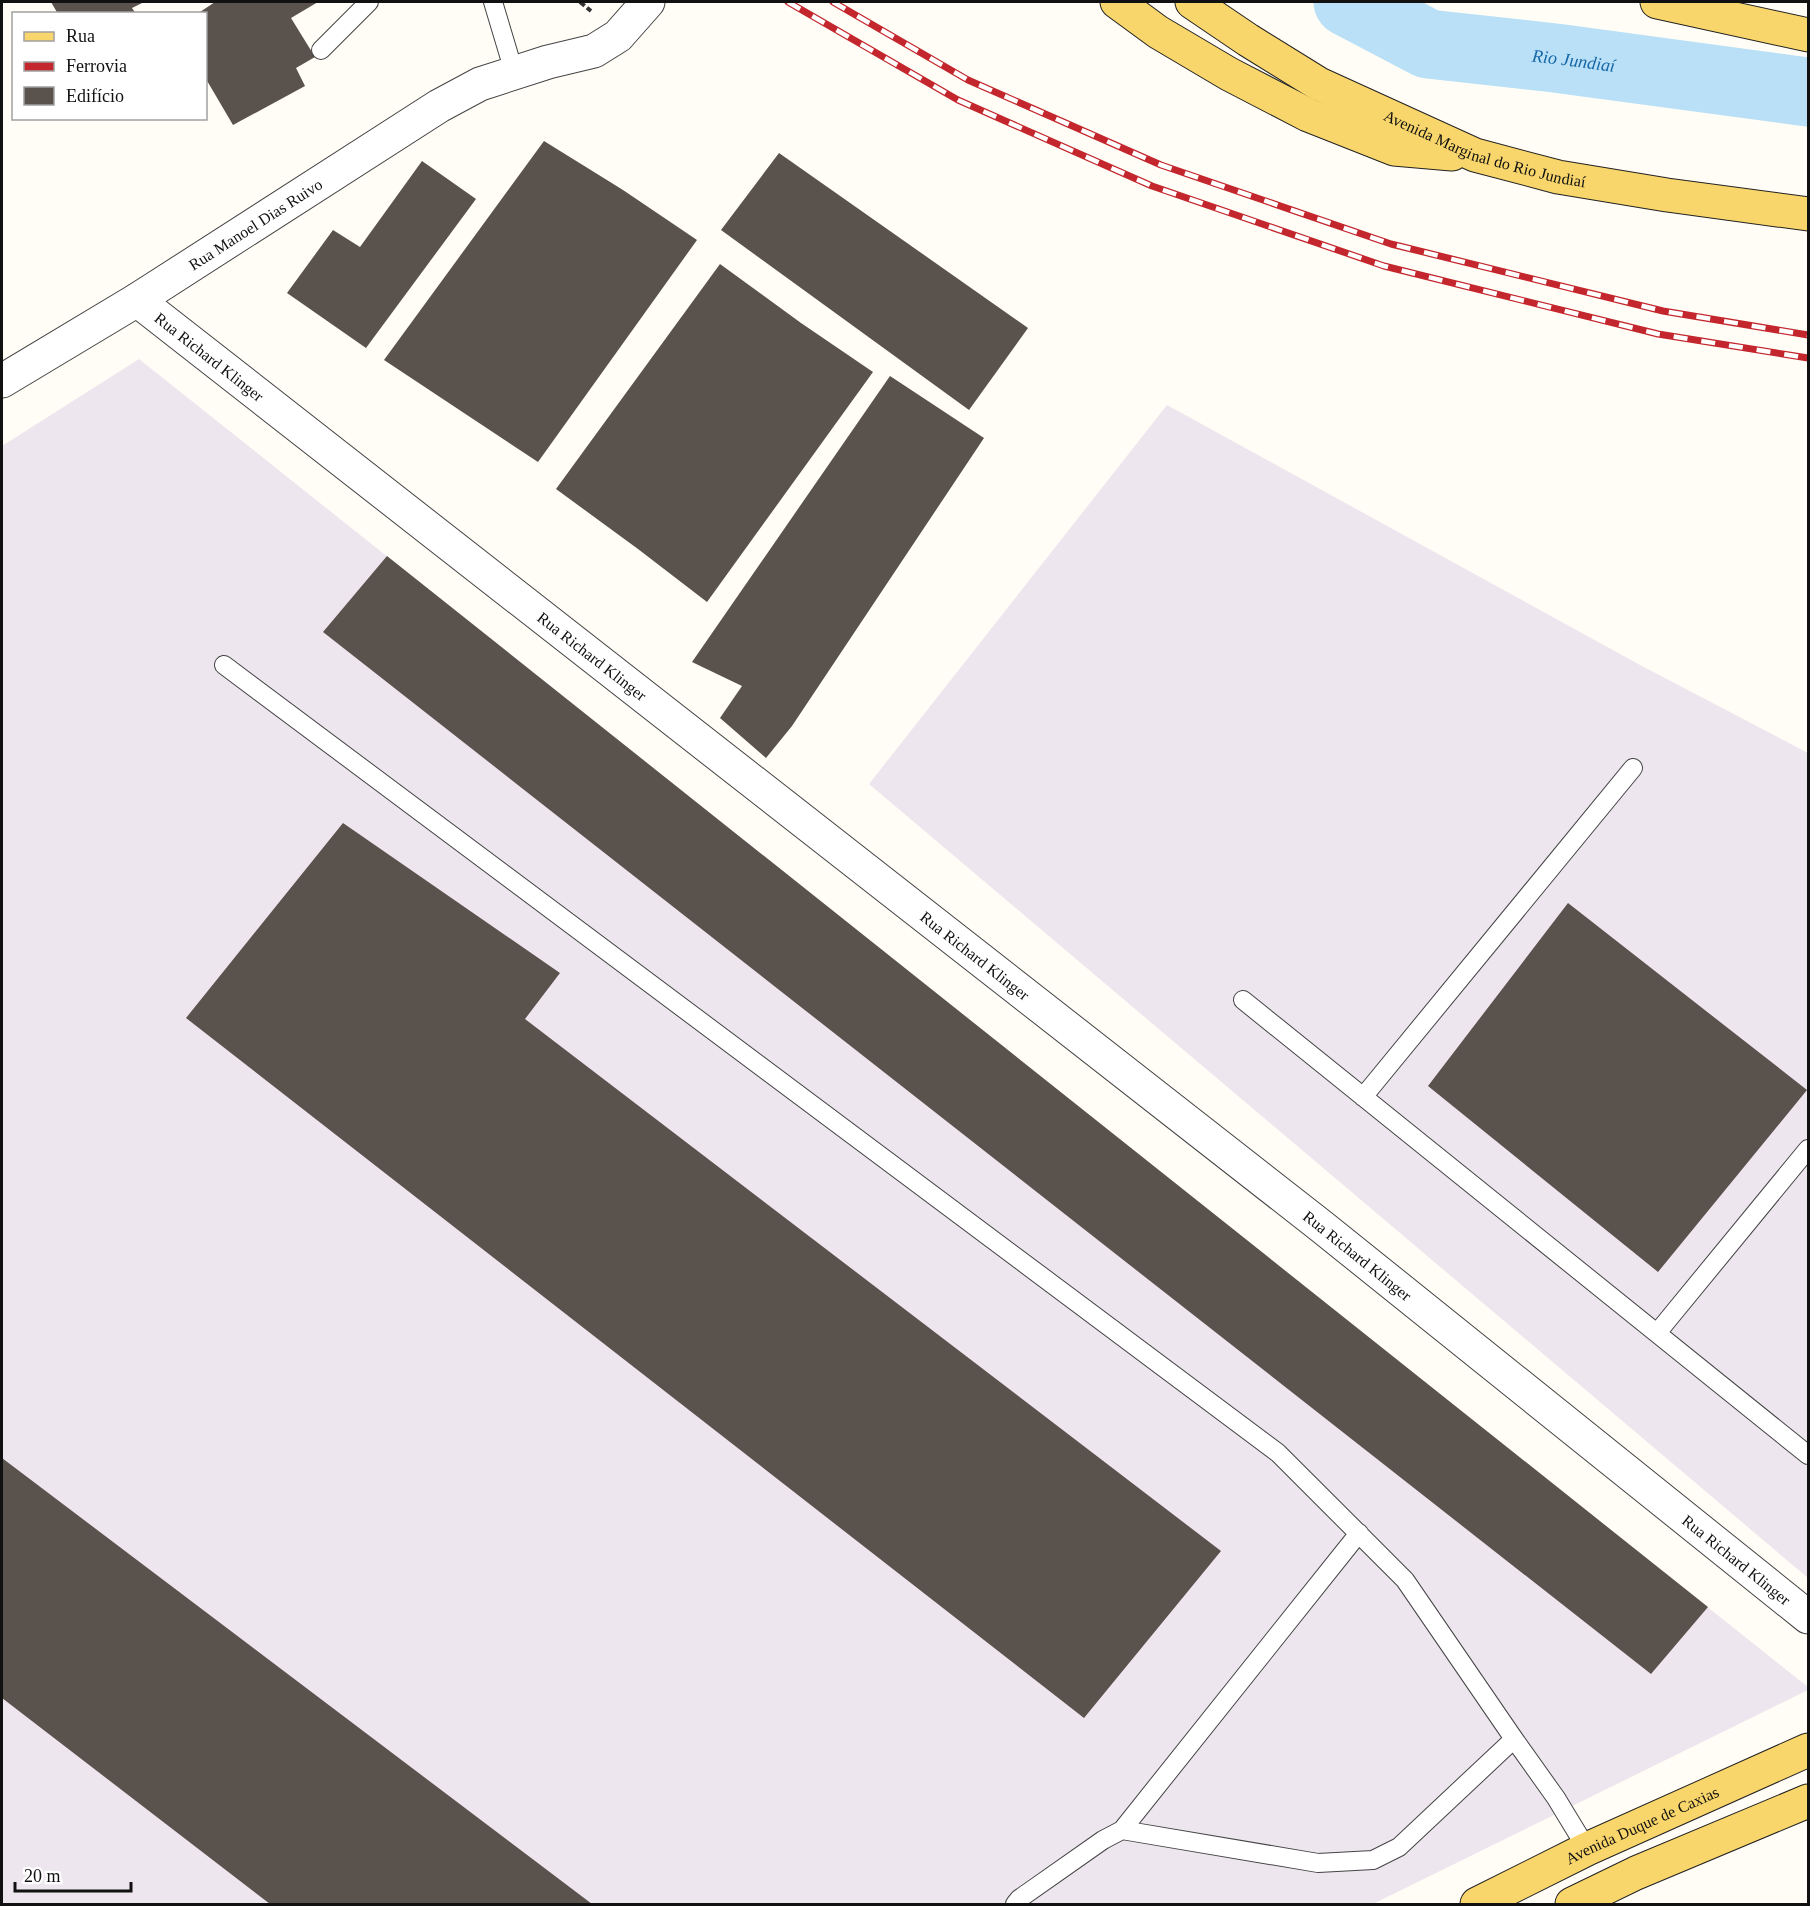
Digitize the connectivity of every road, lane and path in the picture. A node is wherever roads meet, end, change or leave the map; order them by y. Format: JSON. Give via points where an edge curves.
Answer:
{"nodes":[{"id":1,"x":369,"y":2,"type":"edge"},
{"id":2,"x":493,"y":2,"type":"edge"},
{"id":3,"x":648,"y":2,"type":"edge"},
{"id":4,"x":1118,"y":2,"type":"edge"},
{"id":5,"x":1192,"y":2,"type":"edge"},
{"id":6,"x":1657,"y":2,"type":"edge"},
{"id":7,"x":1809,"y":35,"type":"edge"},
{"id":8,"x":321,"y":50,"type":"dead end"},
{"id":9,"x":514,"y":72,"type":"junction"},
{"id":10,"x":1475,"y":155,"type":"junction"},
{"id":11,"x":1809,"y":214,"type":"edge"},
{"id":12,"x":137,"y":300,"type":"junction"},
{"id":13,"x":2,"y":381,"type":"edge"},
{"id":14,"x":224,"y":665,"type":"dead end"},
{"id":15,"x":1633,"y":768,"type":"dead end"},
{"id":16,"x":1243,"y":1000,"type":"dead end"},
{"id":17,"x":1363,"y":1097,"type":"junction"},
{"id":18,"x":1809,"y":1149,"type":"edge"},
{"id":19,"x":1657,"y":1333,"type":"junction"},
{"id":20,"x":1809,"y":1455,"type":"edge"},
{"id":21,"x":1359,"y":1533,"type":"junction"},
{"id":22,"x":1809,"y":1617,"type":"edge"},
{"id":23,"x":1514,"y":1739,"type":"junction"},
{"id":24,"x":1809,"y":1750,"type":"edge"},
{"id":25,"x":1809,"y":1801,"type":"edge"},
{"id":26,"x":1122,"y":1830,"type":"junction"},
{"id":27,"x":1587,"y":1849,"type":"junction"},
{"id":28,"x":1636,"y":1873,"type":"junction"},
{"id":29,"x":1015,"y":1905,"type":"edge"},
{"id":30,"x":1478,"y":1905,"type":"edge"},
{"id":31,"x":1572,"y":1905,"type":"edge"},
{"id":32,"x":1614,"y":1905,"type":"edge"}],
"edges":[{"from":1,"to":8,"type":"lane"},
{"from":2,"to":9,"type":"lane"},
{"from":3,"to":9,"type":"street","name":"Rua Manoel Dias Ruivo","via":[[618,36],[594,51]]},
{"from":4,"to":10,"type":"main road","via":[[1158,32],[1308,115],[1394,149]]},
{"from":5,"to":10,"type":"main road","name":"Avenida Marginal do Rio Jundiaí","via":[[1319,84]]},
{"from":6,"to":7,"type":"main road"},
{"from":9,"to":12,"type":"street","name":"Rua Manoel Dias Ruivo","via":[[480,84],[439,106]]},
{"from":10,"to":11,"type":"main road","name":"Avenida Marginal do Rio Jundiaí","via":[[1558,177]]},
{"from":12,"to":13,"type":"street","name":"Rua Manoel Dias Ruivo"},
{"from":12,"to":22,"type":"street","name":"Rua Richard Klinger","via":[[1321,1226]]},
{"from":14,"to":21,"type":"lane","via":[[1278,1453]]},
{"from":15,"to":17,"type":"lane"},
{"from":16,"to":17,"type":"lane"},
{"from":17,"to":19,"type":"lane"},
{"from":18,"to":19,"type":"lane"},
{"from":19,"to":20,"type":"lane"},
{"from":21,"to":23,"type":"lane","via":[[1405,1580]]},
{"from":21,"to":26,"type":"lane"},
{"from":23,"to":26,"type":"lane","via":[[1399,1847],[1373,1860],[1318,1863]]},
{"from":23,"to":27,"type":"lane"},
{"from":24,"to":27,"type":"main road","name":"Avenida Duque de Caxias"},
{"from":25,"to":28,"type":"main road"},
{"from":26,"to":29,"type":"lane"},
{"from":27,"to":30,"type":"main road","name":"Avenida Duque de Caxias"},
{"from":28,"to":31,"type":"main road"},
{"from":28,"to":32,"type":"lane"}]}
